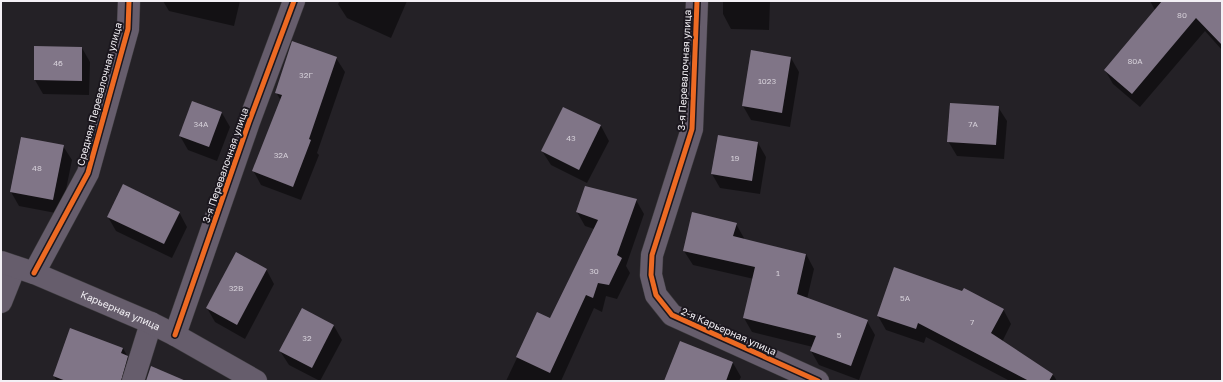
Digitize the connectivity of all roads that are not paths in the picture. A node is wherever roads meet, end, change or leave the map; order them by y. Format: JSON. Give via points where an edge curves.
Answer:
{"nodes":[{"id":1,"x":129,"y":1,"type":"edge"},
{"id":2,"x":294,"y":1,"type":"edge"},
{"id":3,"x":697,"y":1,"type":"edge"},
{"id":4,"x":652,"y":255,"type":"joint"},
{"id":5,"x":17,"y":268,"type":"edge"},
{"id":6,"x":1,"y":302,"type":"edge"},
{"id":7,"x":151,"y":323,"type":"junction"},
{"id":8,"x":175,"y":335,"type":"junction"},
{"id":9,"x":133,"y":381,"type":"edge"},
{"id":10,"x":256,"y":381,"type":"edge"},
{"id":11,"x":818,"y":381,"type":"edge"}],
"edges":[{"from":1,"to":5,"type":"street","name":"Средняя Перевалочная улица","via":[[128,29],[88,173]]},
{"from":2,"to":8,"type":"street","name":"3-я Перевалочная улица"},
{"from":3,"to":4,"type":"street","name":"3-я Перевалочная улица","via":[[692,129]]},
{"from":4,"to":11,"type":"street","name":"2-я Карьерная улица","via":[[651,275],[656,295],[672,315]]},
{"from":5,"to":6,"type":"street","name":"Средняя Перевалочная улица"},
{"from":5,"to":7,"type":"street","name":"Карьерная улица"},
{"from":7,"to":8,"type":"street","name":"Карьерная улица"},
{"from":7,"to":9,"type":"street"},
{"from":8,"to":10,"type":"street","name":"Карьерная улица"}]}
